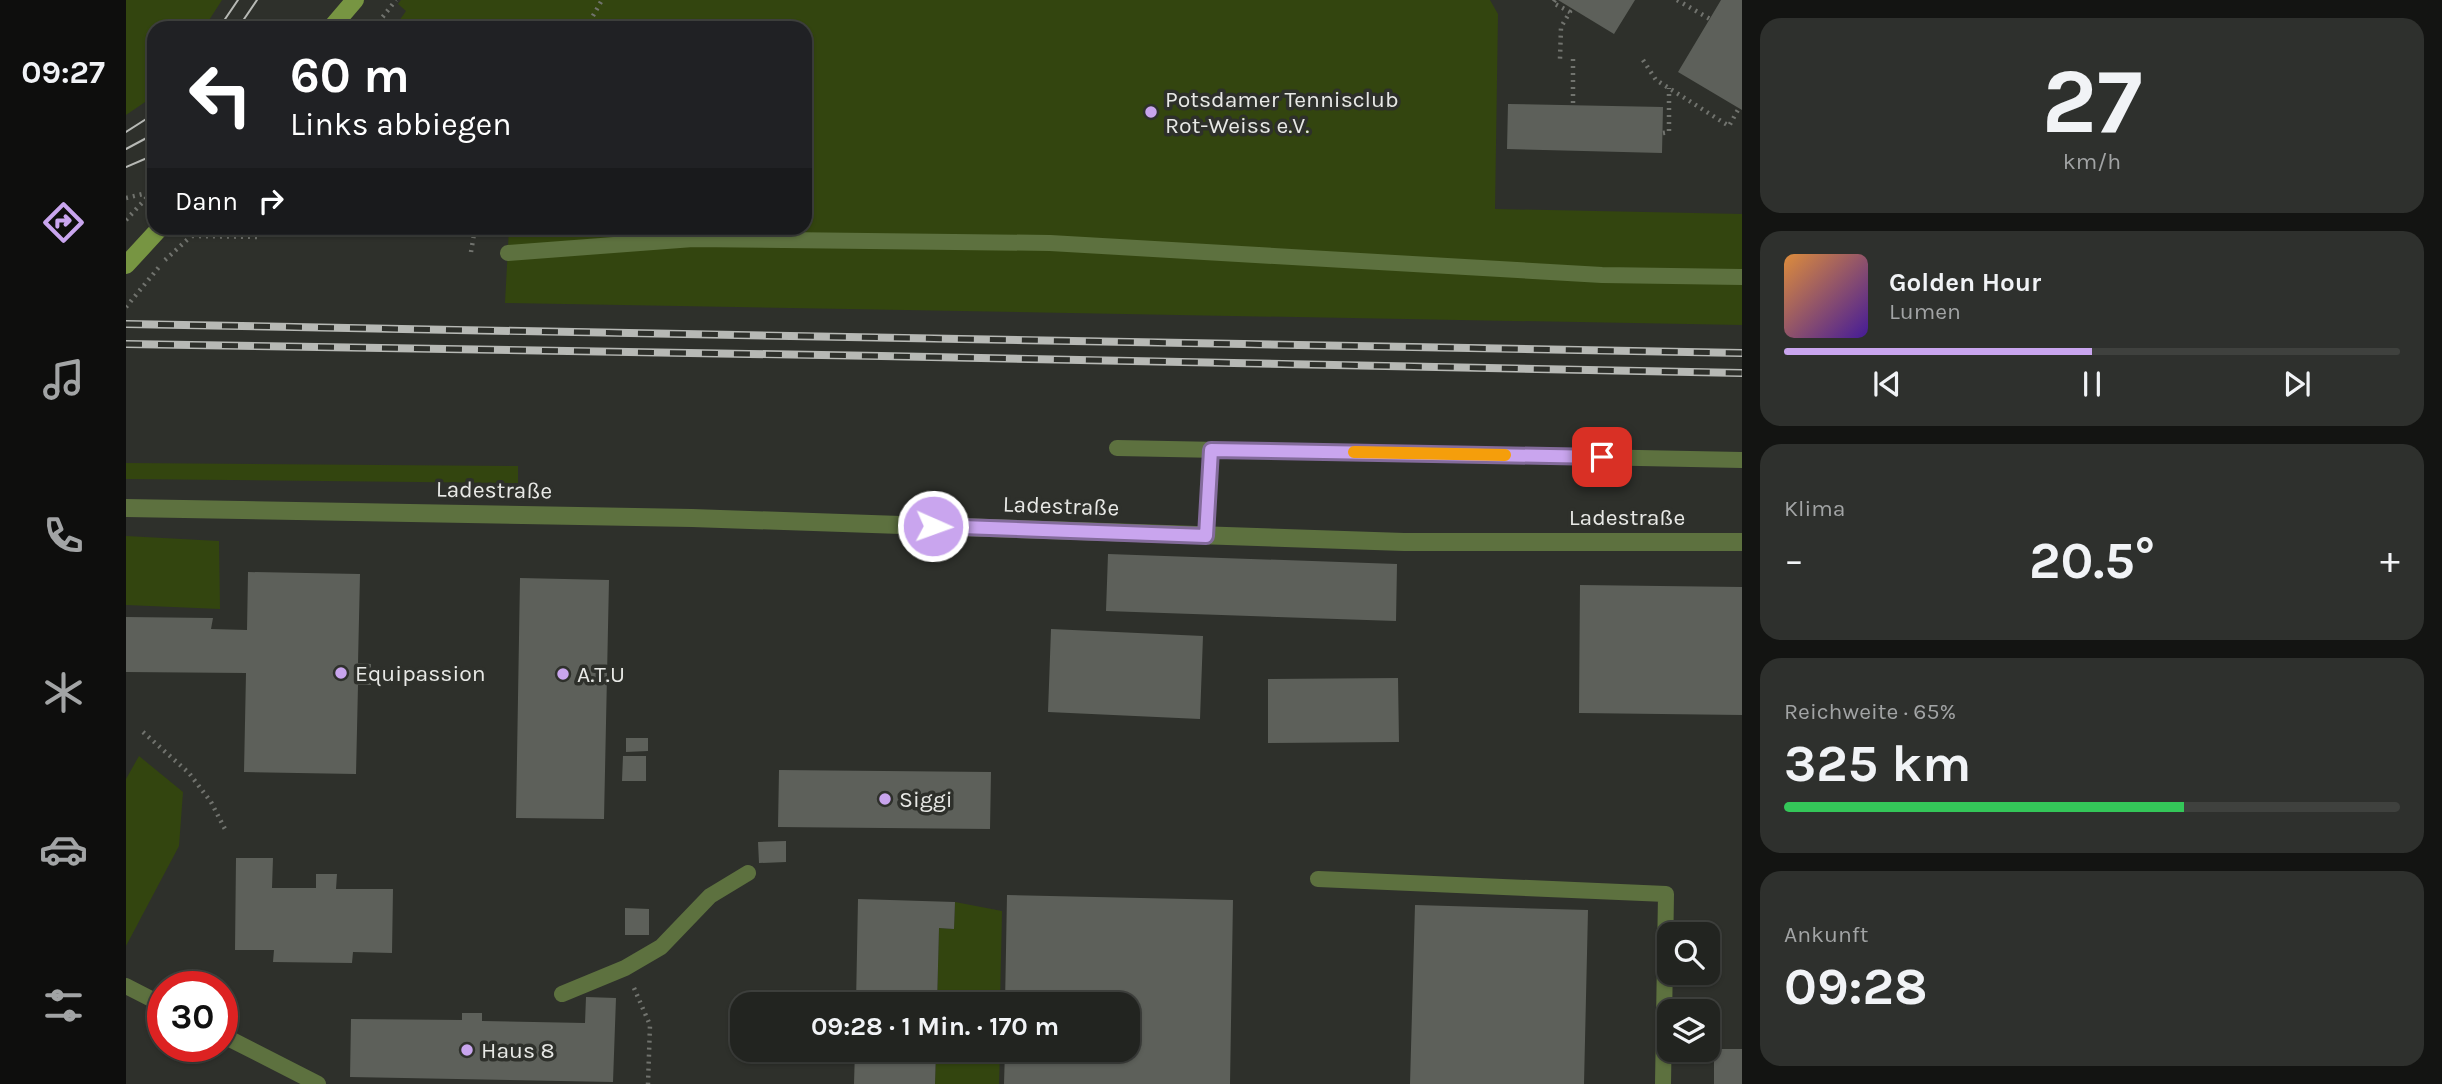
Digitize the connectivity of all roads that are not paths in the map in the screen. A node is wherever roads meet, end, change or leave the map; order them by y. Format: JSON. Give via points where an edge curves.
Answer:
{"nodes":[{"id":1,"x":355,"y":0,"type":"edge"},
{"id":2,"x":337,"y":21,"type":"edge"},
{"id":3,"x":152,"y":235,"type":"edge"},
{"id":4,"x":508,"y":253,"type":"dead end"},
{"id":5,"x":126,"y":265,"type":"edge"},
{"id":6,"x":1742,"y":277,"type":"edge"},
{"id":7,"x":1117,"y":448,"type":"dead end"},
{"id":8,"x":1211,"y":450,"type":"junction"},
{"id":9,"x":1742,"y":460,"type":"edge"},
{"id":10,"x":126,"y":508,"type":"edge"},
{"id":11,"x":1206,"y":536,"type":"junction"},
{"id":12,"x":1742,"y":542,"type":"edge"},
{"id":13,"x":748,"y":873,"type":"dead end"},
{"id":14,"x":1318,"y":879,"type":"dead end"},
{"id":15,"x":126,"y":986,"type":"edge"},
{"id":16,"x":562,"y":994,"type":"dead end"},
{"id":17,"x":147,"y":997,"type":"edge"},
{"id":18,"x":238,"y":1043,"type":"edge"},
{"id":19,"x":318,"y":1084,"type":"edge"},
{"id":20,"x":1663,"y":1084,"type":"edge"}],
"edges":[{"from":1,"to":2,"type":"main road"},
{"from":3,"to":5,"type":"main road"},
{"from":4,"to":6,"type":"lane","via":[[693,239],[1050,243],[1602,275]]},
{"from":7,"to":8,"type":"lane"},
{"from":8,"to":9,"type":"lane"},
{"from":8,"to":11,"type":"lane"},
{"from":10,"to":11,"type":"street","name":"Ladestraße","via":[[692,518]]},
{"from":11,"to":12,"type":"street","name":"Ladestraße","via":[[1404,542]]},
{"from":13,"to":16,"type":"lane","via":[[710,896],[662,947]]},
{"from":14,"to":20,"type":"lane","via":[[1666,894]]},
{"from":15,"to":17,"type":"lane"},
{"from":18,"to":19,"type":"lane"}]}
